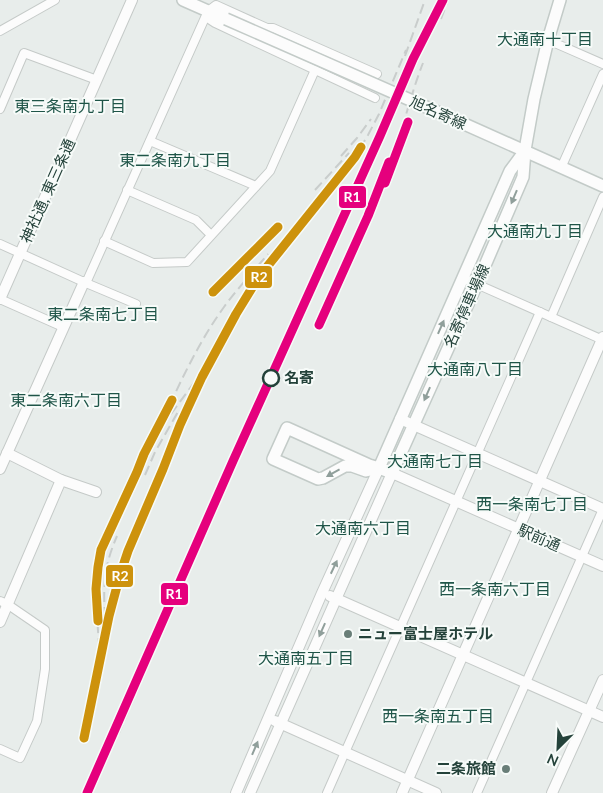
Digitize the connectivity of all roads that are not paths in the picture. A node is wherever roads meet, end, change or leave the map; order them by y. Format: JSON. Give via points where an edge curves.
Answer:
{"nodes":[{"id":1,"x":55,"y":0,"type":"edge"},
{"id":2,"x":132,"y":0,"type":"edge"},
{"id":3,"x":183,"y":0,"type":"edge"},
{"id":4,"x":560,"y":0,"type":"edge"},
{"id":5,"x":207,"y":14,"type":"junction"},
{"id":6,"x":0,"y":31,"type":"edge"},
{"id":7,"x":548,"y":40,"type":"junction"},
{"id":8,"x":603,"y":64,"type":"edge"},
{"id":9,"x":315,"y":70,"type":"junction"},
{"id":10,"x":377,"y":74,"type":"dead end"},
{"id":11,"x":603,"y":74,"type":"edge"},
{"id":12,"x":97,"y":80,"type":"junction"},
{"id":13,"x":375,"y":98,"type":"dead end"},
{"id":14,"x":0,"y":110,"type":"edge"},
{"id":15,"x":150,"y":141,"type":"junction"},
{"id":16,"x":524,"y":150,"type":"junction"},
{"id":17,"x":561,"y":168,"type":"junction"},
{"id":18,"x":256,"y":186,"type":"junction"},
{"id":19,"x":603,"y":186,"type":"edge"},
{"id":20,"x":127,"y":190,"type":"junction"},
{"id":21,"x":603,"y":197,"type":"edge"},
{"id":22,"x":211,"y":235,"type":"junction"},
{"id":23,"x":104,"y":241,"type":"junction"},
{"id":24,"x":0,"y":244,"type":"edge"},
{"id":25,"x":20,"y":253,"type":"junction"},
{"id":26,"x":463,"y":278,"type":"junction"},
{"id":27,"x":85,"y":282,"type":"junction"},
{"id":28,"x":477,"y":284,"type":"junction"},
{"id":29,"x":0,"y":299,"type":"edge"},
{"id":30,"x":136,"y":304,"type":"dead end"},
{"id":31,"x":540,"y":312,"type":"junction"},
{"id":32,"x":551,"y":317,"type":"junction"},
{"id":33,"x":63,"y":327,"type":"junction"},
{"id":34,"x":603,"y":339,"type":"edge"},
{"id":35,"x":400,"y":419,"type":"junction"},
{"id":36,"x":413,"y":425,"type":"junction"},
{"id":37,"x":4,"y":452,"type":"edge"},
{"id":38,"x":477,"y":453,"type":"junction"},
{"id":39,"x":379,"y":468,"type":"junction"},
{"id":40,"x":0,"y":469,"type":"edge"},
{"id":41,"x":392,"y":473,"type":"junction"},
{"id":42,"x":61,"y":480,"type":"junction"},
{"id":43,"x":540,"y":481,"type":"junction"},
{"id":44,"x":96,"y":492,"type":"dead end"},
{"id":45,"x":456,"y":501,"type":"junction"},
{"id":46,"x":603,"y":509,"type":"edge"},
{"id":47,"x":519,"y":529,"type":"junction"},
{"id":48,"x":582,"y":557,"type":"junction"},
{"id":49,"x":603,"y":566,"type":"edge"},
{"id":50,"x":322,"y":593,"type":"junction"},
{"id":51,"x":336,"y":598,"type":"junction"},
{"id":52,"x":4,"y":602,"type":"edge"},
{"id":53,"x":0,"y":622,"type":"edge"},
{"id":54,"x":400,"y":627,"type":"junction"},
{"id":55,"x":463,"y":655,"type":"junction"},
{"id":56,"x":603,"y":680,"type":"edge"},
{"id":57,"x":526,"y":683,"type":"junction"},
{"id":58,"x":590,"y":711,"type":"junction"},
{"id":59,"x":603,"y":717,"type":"edge"},
{"id":60,"x":268,"y":719,"type":"junction"},
{"id":61,"x":280,"y":724,"type":"junction"},
{"id":62,"x":0,"y":749,"type":"edge"},
{"id":63,"x":345,"y":752,"type":"junction"},
{"id":64,"x":408,"y":780,"type":"junction"},
{"id":65,"x":236,"y":793,"type":"edge"},
{"id":66,"x":250,"y":793,"type":"edge"},
{"id":67,"x":327,"y":793,"type":"edge"},
{"id":68,"x":402,"y":793,"type":"edge"},
{"id":69,"x":436,"y":793,"type":"edge"},
{"id":70,"x":477,"y":793,"type":"edge"},
{"id":71,"x":552,"y":793,"type":"edge"}],
"edges":[{"from":1,"to":6,"type":"street"},
{"from":2,"to":12,"type":"street","name":"神社通, 東三条通"},
{"from":3,"to":5,"type":"main road","name":"旭名寄線"},
{"from":4,"to":7,"type":"main road"},
{"from":5,"to":9,"type":"street","via":[[215,23]]},
{"from":5,"to":10,"type":"street","via":[[216,5]]},
{"from":5,"to":15,"type":"street"},
{"from":5,"to":16,"type":"main road","name":"旭名寄線","bridge":true,"via":[[226,19]]},
{"from":7,"to":8,"type":"street"},
{"from":7,"to":16,"type":"main road"},
{"from":9,"to":13,"type":"street"},
{"from":9,"to":18,"type":"street","via":[[270,171]]},
{"from":11,"to":17,"type":"street"},
{"from":12,"to":14,"type":"street","via":[[24,53]]},
{"from":12,"to":25,"type":"street","name":"神社通, 東三条通"},
{"from":15,"to":18,"type":"street"},
{"from":15,"to":20,"type":"street"},
{"from":16,"to":17,"type":"main road"},
{"from":16,"to":26,"type":"main road","name":"名寄停車場線","via":[[510,171]]},
{"from":16,"to":28,"type":"main road","name":"名寄停車場線","one_way":true,"via":[[523,177]]},
{"from":17,"to":19,"type":"main road"},
{"from":18,"to":22,"type":"street"},
{"from":20,"to":22,"type":"street","via":[[196,220]]},
{"from":20,"to":23,"type":"street"},
{"from":21,"to":32,"type":"street"},
{"from":22,"to":23,"type":"street","via":[[187,262],[153,262]]},
{"from":23,"to":27,"type":"street"},
{"from":24,"to":25,"type":"street"},
{"from":25,"to":27,"type":"street"},
{"from":25,"to":29,"type":"street","name":"神社通, 東三条通"},
{"from":26,"to":28,"type":"street"},
{"from":35,"to":26,"type":"main road","name":"名寄停車場線","one_way":true},
{"from":27,"to":30,"type":"street"},
{"from":27,"to":33,"type":"street"},
{"from":28,"to":31,"type":"street"},
{"from":28,"to":36,"type":"main road","name":"名寄停車場線","one_way":true},
{"from":29,"to":33,"type":"street"},
{"from":31,"to":32,"type":"street"},
{"from":31,"to":38,"type":"street"},
{"from":32,"to":34,"type":"street"},
{"from":33,"to":37,"type":"street"},
{"from":34,"to":43,"type":"street"},
{"from":35,"to":36,"type":"street"},
{"from":35,"to":39,"type":"main road","name":"名寄停車場線"},
{"from":36,"to":38,"type":"street"},
{"from":36,"to":41,"type":"main road","name":"名寄停車場線"},
{"from":37,"to":40,"type":"street"},
{"from":37,"to":42,"type":"street"},
{"from":38,"to":43,"type":"street"},
{"from":38,"to":45,"type":"street"},
{"from":39,"to":39,"type":"main road","one_way":true,"via":[[366,471],[345,466],[318,479],[273,459],[287,428]]},
{"from":39,"to":41,"type":"main road"},
{"from":50,"to":39,"type":"street","one_way":true},
{"from":41,"to":45,"type":"street","name":"駅前通"},
{"from":41,"to":51,"type":"street"},
{"from":42,"to":44,"type":"street"},
{"from":42,"to":52,"type":"street"},
{"from":43,"to":46,"type":"street"},
{"from":43,"to":47,"type":"street"},
{"from":45,"to":47,"type":"street","name":"駅前通"},
{"from":45,"to":54,"type":"street"},
{"from":46,"to":48,"type":"street"},
{"from":47,"to":48,"type":"street","name":"駅前通"},
{"from":47,"to":55,"type":"street"},
{"from":48,"to":49,"type":"street","name":"駅前通"},
{"from":48,"to":57,"type":"street"},
{"from":50,"to":51,"type":"street"},
{"from":50,"to":60,"type":"street"},
{"from":51,"to":54,"type":"street"},
{"from":51,"to":61,"type":"street","one_way":true},
{"from":52,"to":53,"type":"street"},
{"from":52,"to":62,"type":"street","via":[[45,630],[45,669],[37,721],[20,758]]},
{"from":54,"to":55,"type":"street"},
{"from":54,"to":63,"type":"street"},
{"from":55,"to":57,"type":"street"},
{"from":55,"to":64,"type":"street"},
{"from":56,"to":58,"type":"street"},
{"from":57,"to":58,"type":"street"},
{"from":57,"to":70,"type":"street"},
{"from":58,"to":59,"type":"street"},
{"from":58,"to":71,"type":"street"},
{"from":60,"to":61,"type":"street"},
{"from":65,"to":60,"type":"street","one_way":true},
{"from":61,"to":63,"type":"street"},
{"from":61,"to":66,"type":"street"},
{"from":63,"to":64,"type":"street"},
{"from":63,"to":67,"type":"street"},
{"from":64,"to":68,"type":"street"},
{"from":64,"to":69,"type":"street"}]}
